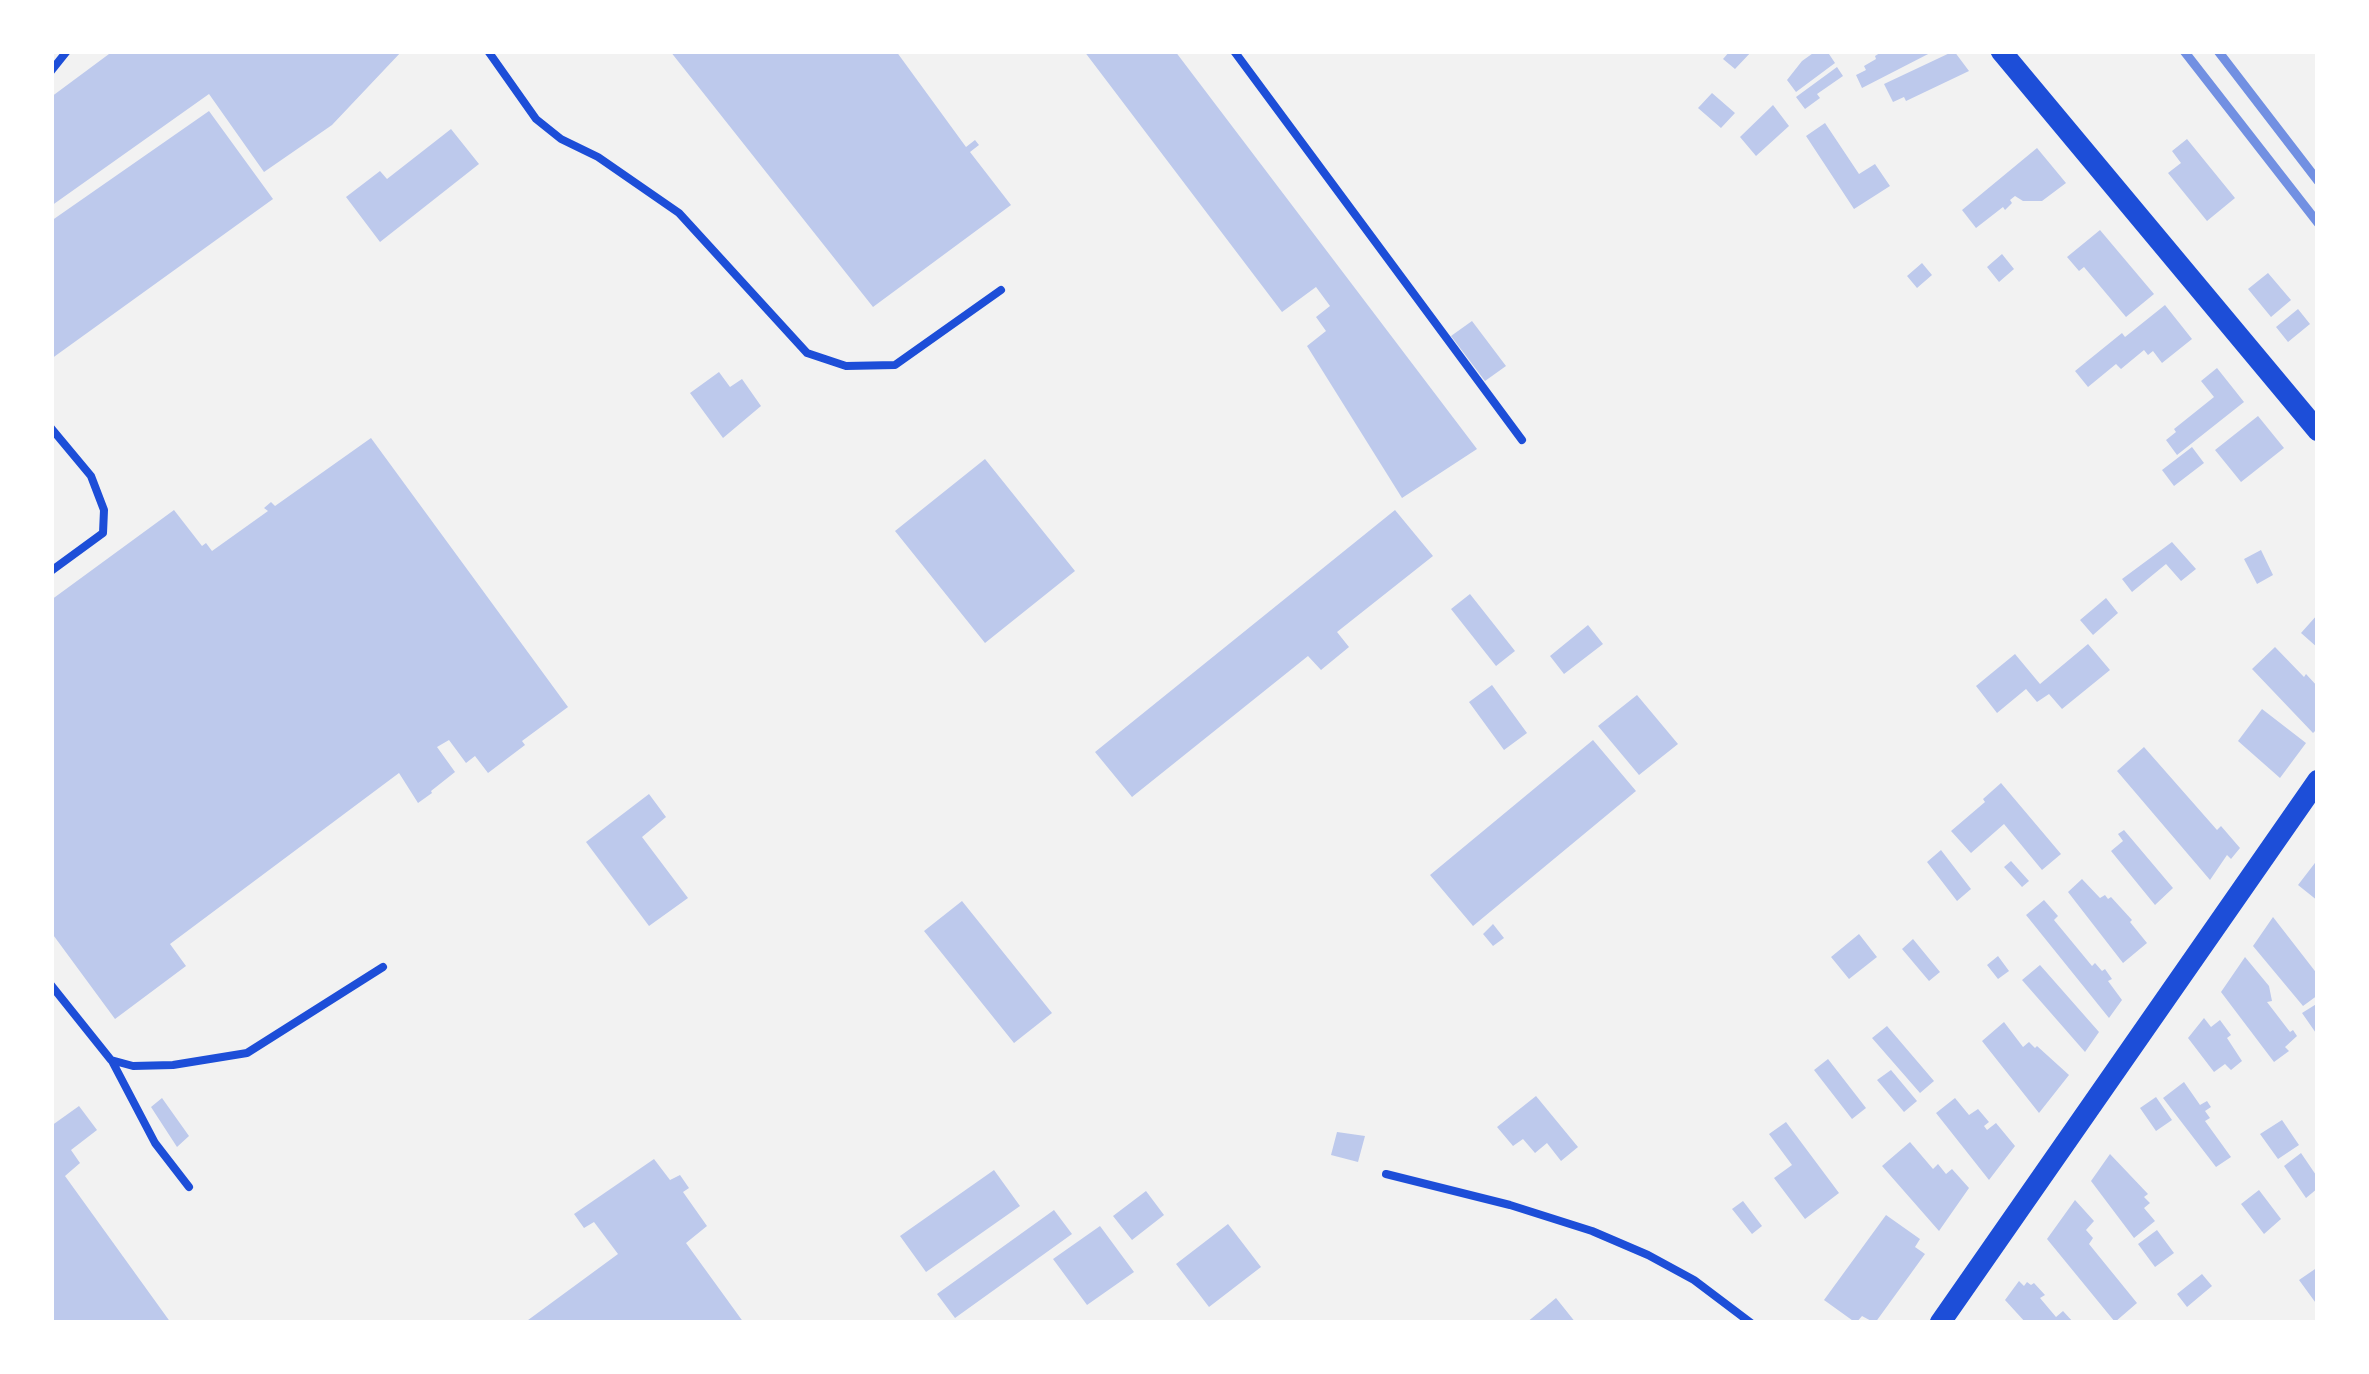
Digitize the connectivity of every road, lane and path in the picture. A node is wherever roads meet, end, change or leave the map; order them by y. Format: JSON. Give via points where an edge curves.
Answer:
{"nodes":[{"id":1,"x":67,"y":51,"type":"edge"},
{"id":2,"x":488,"y":51,"type":"edge"},
{"id":3,"x":1234,"y":51,"type":"edge"},
{"id":4,"x":2001,"y":51,"type":"edge"},
{"id":5,"x":51,"y":71,"type":"edge"},
{"id":6,"x":1001,"y":290,"type":"dead end"},
{"id":7,"x":51,"y":428,"type":"edge"},
{"id":8,"x":2318,"y":431,"type":"edge"},
{"id":9,"x":1522,"y":440,"type":"dead end"},
{"id":10,"x":51,"y":571,"type":"edge"},
{"id":11,"x":2318,"y":780,"type":"edge"},
{"id":12,"x":383,"y":967,"type":"dead end"},
{"id":13,"x":51,"y":985,"type":"edge"},
{"id":14,"x":111,"y":1060,"type":"junction"},
{"id":15,"x":1386,"y":1174,"type":"dead end"},
{"id":16,"x":189,"y":1187,"type":"dead end"},
{"id":17,"x":1751,"y":1323,"type":"edge"},
{"id":18,"x":1940,"y":1323,"type":"edge"}],
"edges":[{"from":1,"to":5,"type":"lane"},
{"from":2,"to":6,"type":"lane","via":[[536,119],[679,213],[807,353],[846,366],[895,365]]},
{"from":3,"to":9,"type":"lane"},
{"from":4,"to":8,"type":"street"},
{"from":7,"to":10,"type":"lane","via":[[92,476],[104,510],[103,532]]},
{"from":11,"to":18,"type":"street"},
{"from":12,"to":14,"type":"lane","via":[[247,1052],[172,1065]]},
{"from":13,"to":14,"type":"lane"},
{"from":14,"to":16,"type":"lane"},
{"from":15,"to":17,"type":"lane","via":[[1592,1231],[1694,1280]]}]}
